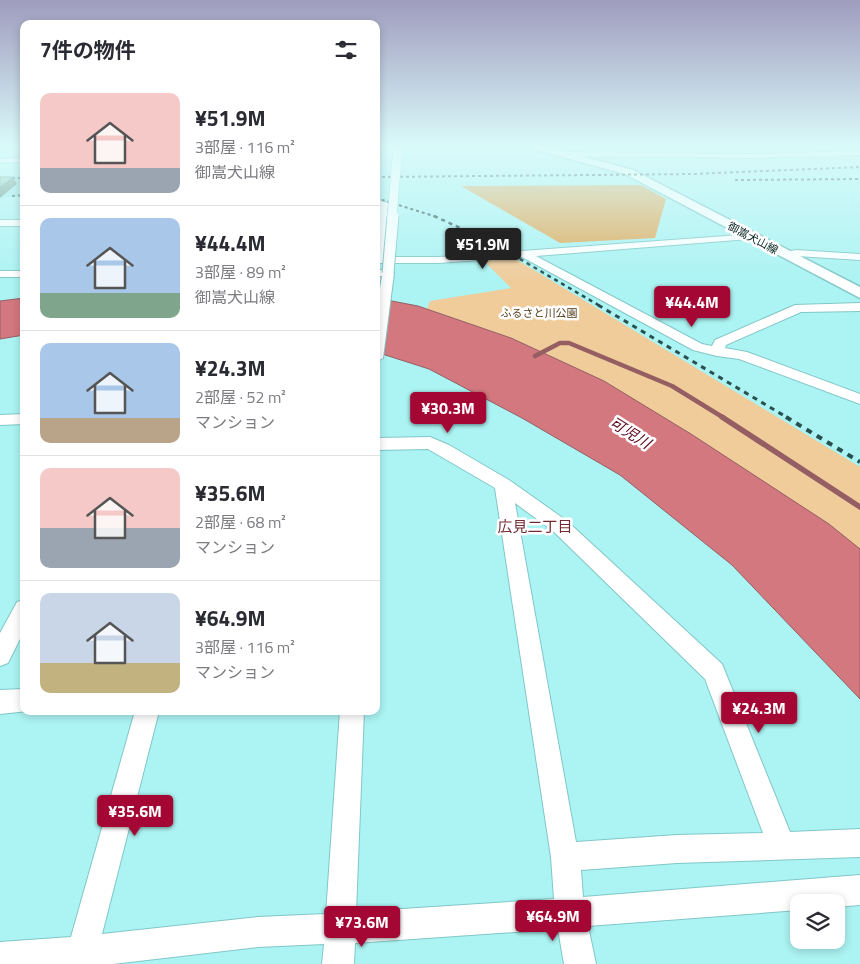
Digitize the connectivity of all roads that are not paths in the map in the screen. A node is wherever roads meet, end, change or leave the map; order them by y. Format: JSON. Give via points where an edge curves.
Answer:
{"nodes":[{"id":1,"x":392,"y":191,"type":"edge"},
{"id":2,"x":665,"y":191,"type":"edge"},
{"id":3,"x":380,"y":203,"type":"edge"},
{"id":4,"x":0,"y":223,"type":"edge"},
{"id":5,"x":20,"y":223,"type":"edge"},
{"id":6,"x":380,"y":232,"type":"edge"},
{"id":7,"x":749,"y":236,"type":"junction"},
{"id":8,"x":525,"y":254,"type":"junction"},
{"id":9,"x":785,"y":255,"type":"junction"},
{"id":10,"x":860,"y":257,"type":"edge"},
{"id":11,"x":380,"y":260,"type":"edge"},
{"id":12,"x":382,"y":273,"type":"edge"},
{"id":13,"x":0,"y":274,"type":"edge"},
{"id":14,"x":20,"y":274,"type":"edge"},
{"id":15,"x":860,"y":293,"type":"edge"},
{"id":16,"x":380,"y":301,"type":"edge"},
{"id":17,"x":860,"y":307,"type":"edge"},
{"id":18,"x":717,"y":352,"type":"junction"},
{"id":19,"x":860,"y":399,"type":"edge"},
{"id":20,"x":380,"y":444,"type":"edge"},
{"id":21,"x":503,"y":485,"type":"junction"},
{"id":22,"x":20,"y":617,"type":"edge"},
{"id":23,"x":0,"y":655,"type":"edge"},
{"id":24,"x":20,"y":701,"type":"edge"},
{"id":25,"x":0,"y":702,"type":"edge"},
{"id":26,"x":146,"y":715,"type":"edge"},
{"id":27,"x":352,"y":715,"type":"edge"},
{"id":28,"x":860,"y":843,"type":"edge"},
{"id":29,"x":782,"y":846,"type":"junction"},
{"id":30,"x":565,"y":857,"type":"junction"},
{"id":31,"x":860,"y":890,"type":"edge"},
{"id":32,"x":570,"y":912,"type":"junction"},
{"id":33,"x":340,"y":930,"type":"junction"},
{"id":34,"x":0,"y":958,"type":"edge"},
{"id":35,"x":81,"y":958,"type":"edge"},
{"id":36,"x":338,"y":964,"type":"edge"},
{"id":37,"x":580,"y":964,"type":"edge"}],
"edges":[{"from":1,"to":12,"type":"street","bridge":true},
{"from":2,"to":7,"type":"main road","name":"御嵩犬山線"},
{"from":3,"to":6,"type":"street","via":[[383,204]]},
{"from":4,"to":5,"type":"street"},
{"from":7,"to":8,"type":"street"},
{"from":7,"to":9,"type":"main road","name":"御嵩犬山線"},
{"from":8,"to":11,"type":"street"},
{"from":8,"to":18,"type":"street","via":[[698,347]]},
{"from":9,"to":10,"type":"street"},
{"from":9,"to":15,"type":"main road","name":"御嵩犬山線"},
{"from":12,"to":16,"type":"street"},
{"from":13,"to":14,"type":"street"},
{"from":17,"to":18,"type":"street","via":[[799,308],[720,343]]},
{"from":18,"to":19,"type":"street","via":[[742,355]]},
{"from":20,"to":21,"type":"street","via":[[430,443]]},
{"from":21,"to":29,"type":"street","via":[[560,526],[714,672]]},
{"from":21,"to":30,"type":"street"},
{"from":22,"to":23,"type":"street"},
{"from":24,"to":25,"type":"street"},
{"from":26,"to":35,"type":"street"},
{"from":27,"to":33,"type":"street"},
{"from":28,"to":29,"type":"street"},
{"from":29,"to":30,"type":"street"},
{"from":30,"to":32,"type":"street"},
{"from":31,"to":32,"type":"street"},
{"from":32,"to":33,"type":"street"},
{"from":32,"to":37,"type":"street"},
{"from":33,"to":35,"type":"street","via":[[258,932]]},
{"from":33,"to":36,"type":"street"},
{"from":34,"to":35,"type":"street"}]}
